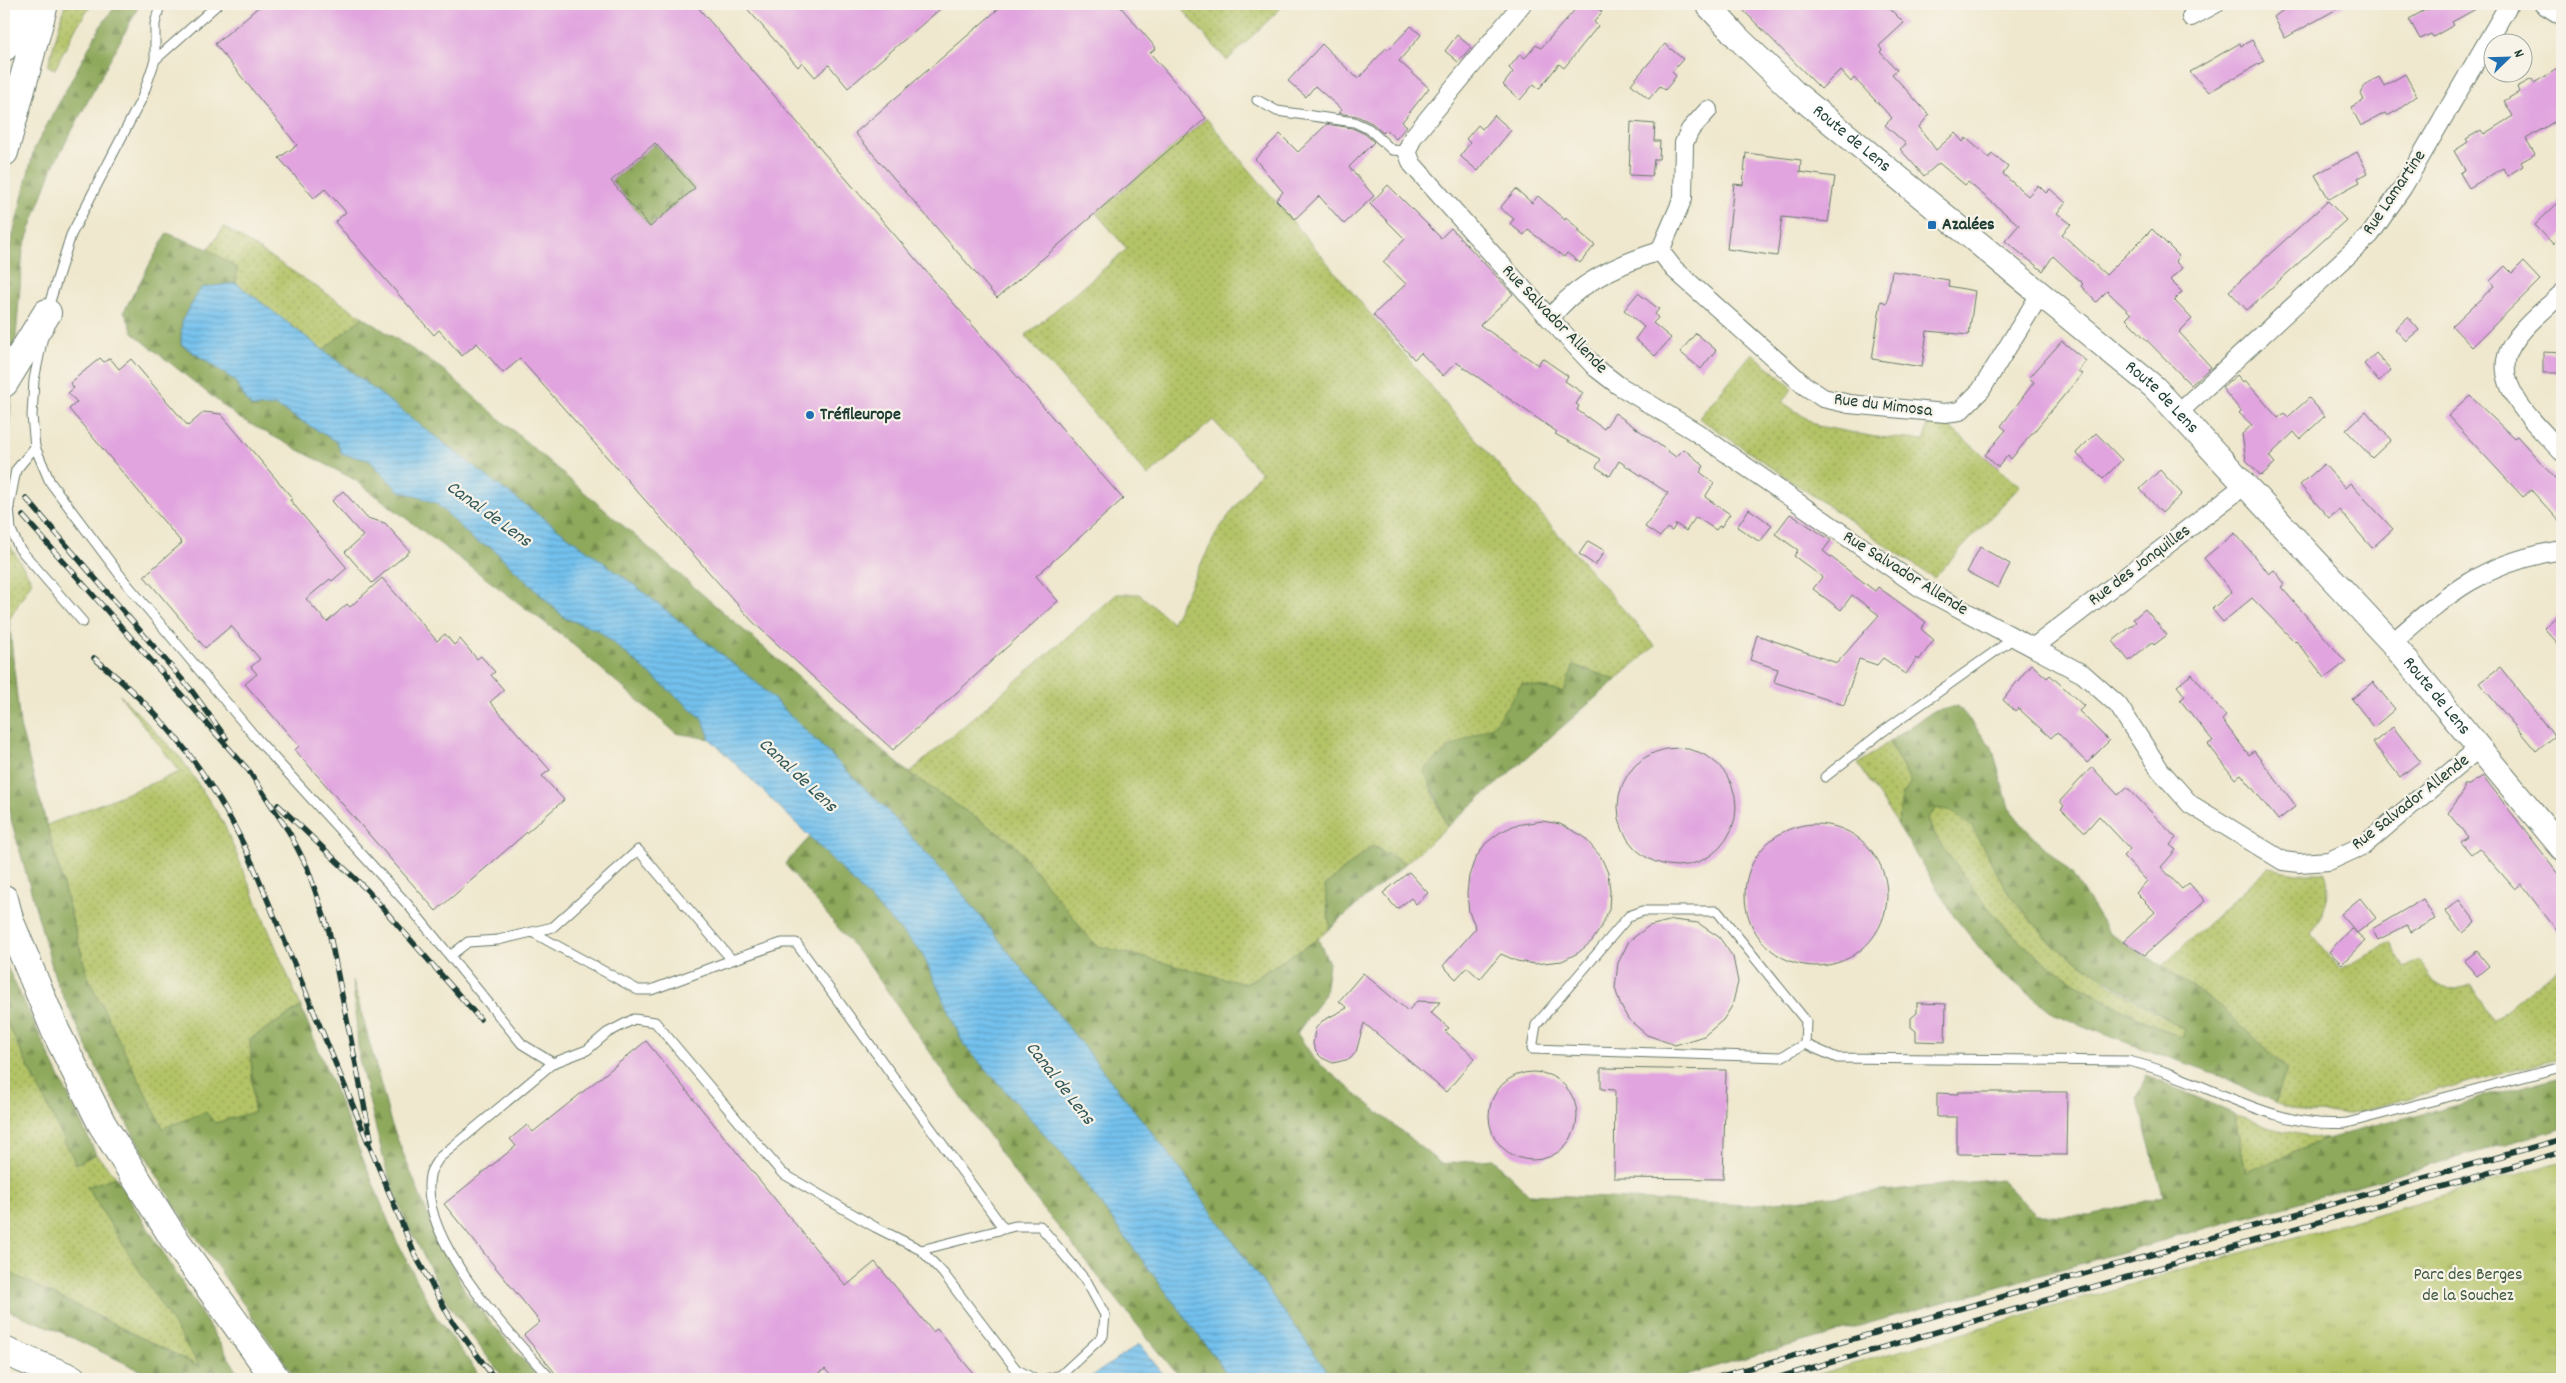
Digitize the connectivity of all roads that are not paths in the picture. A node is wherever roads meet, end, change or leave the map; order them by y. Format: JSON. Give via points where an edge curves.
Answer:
{"nodes":[{"id":1,"x":16,"y":4,"type":"edge"},
{"id":2,"x":44,"y":4,"type":"edge"},
{"id":3,"x":160,"y":4,"type":"edge"},
{"id":4,"x":218,"y":4,"type":"edge"},
{"id":5,"x":1522,"y":4,"type":"edge"},
{"id":6,"x":1707,"y":4,"type":"edge"},
{"id":7,"x":2215,"y":4,"type":"edge"},
{"id":8,"x":2509,"y":4,"type":"edge"},
{"id":9,"x":2543,"y":4,"type":"edge"},
{"id":10,"x":2562,"y":16,"type":"edge"},
{"id":11,"x":2191,"y":17,"type":"dead end"},
{"id":12,"x":4,"y":47,"type":"edge"},
{"id":13,"x":154,"y":60,"type":"junction"},
{"id":14,"x":1257,"y":100,"type":"dead end"},
{"id":15,"x":1708,"y":110,"type":"dead end"},
{"id":16,"x":1407,"y":151,"type":"junction"},
{"id":17,"x":4,"y":152,"type":"edge"},
{"id":18,"x":1660,"y":251,"type":"junction"},
{"id":19,"x":2041,"y":293,"type":"junction"},
{"id":20,"x":2562,"y":293,"type":"edge"},
{"id":21,"x":47,"y":313,"type":"junction"},
{"id":22,"x":1550,"y":319,"type":"junction"},
{"id":23,"x":4,"y":383,"type":"edge"},
{"id":24,"x":2178,"y":413,"type":"junction"},
{"id":25,"x":36,"y":447,"type":"junction"},
{"id":26,"x":2562,"y":452,"type":"edge"},
{"id":27,"x":2245,"y":485,"type":"junction"},
{"id":28,"x":2562,"y":550,"type":"edge"},
{"id":29,"x":83,"y":622,"type":"dead end"},
{"id":30,"x":2012,"y":636,"type":"junction"},
{"id":31,"x":2392,"y":643,"type":"junction"},
{"id":32,"x":2034,"y":647,"type":"junction"},
{"id":33,"x":2480,"y":746,"type":"junction"},
{"id":34,"x":1825,"y":777,"type":"dead end"},
{"id":35,"x":2562,"y":848,"type":"edge"},
{"id":36,"x":4,"y":899,"type":"edge"},
{"id":37,"x":532,"y":932,"type":"junction"},
{"id":38,"x":450,"y":956,"type":"junction"},
{"id":39,"x":732,"y":960,"type":"junction"},
{"id":40,"x":1805,"y":1044,"type":"junction"},
{"id":41,"x":553,"y":1063,"type":"junction"},
{"id":42,"x":2562,"y":1067,"type":"edge"},
{"id":43,"x":1004,"y":1229,"type":"junction"},
{"id":44,"x":921,"y":1250,"type":"junction"},
{"id":45,"x":9,"y":1352,"type":"edge"},
{"id":46,"x":72,"y":1379,"type":"edge"},
{"id":47,"x":276,"y":1379,"type":"edge"},
{"id":48,"x":551,"y":1379,"type":"edge"},
{"id":49,"x":1031,"y":1379,"type":"edge"},
{"id":50,"x":1046,"y":1379,"type":"edge"}],
"edges":[{"from":1,"to":12,"type":"highway"},
{"from":2,"to":17,"type":"highway"},
{"from":3,"to":13,"type":"lane"},
{"from":4,"to":13,"type":"lane"},
{"from":5,"to":16,"type":"street","via":[[1413,137]]},
{"from":6,"to":19,"type":"street","name":"Route de Lens","via":[[1794,92]]},
{"from":7,"to":11,"type":"street"},
{"from":8,"to":24,"type":"street","name":"Rue Lamartine","via":[[2403,187],[2370,235]]},
{"from":9,"to":10,"type":"street"},
{"from":13,"to":21,"type":"lane","via":[[142,98],[71,235]]},
{"from":14,"to":16,"type":"lane","via":[[1278,111],[1354,122],[1369,129],[1392,150]]},
{"from":15,"to":18,"type":"street","via":[[1684,142],[1682,198]]},
{"from":16,"to":22,"type":"street","name":"Rue Salvador Allende","via":[[1412,164]]},
{"from":18,"to":19,"type":"street","name":"Rue du Mimosa","via":[[1674,269],[1804,385],[1823,398],[1849,404],[1945,413],[1960,411],[1981,390]]},
{"from":18,"to":22,"type":"street","via":[[1628,262],[1575,293]]},
{"from":19,"to":24,"type":"street","name":"Route de Lens","via":[[2154,387]]},
{"from":20,"to":26,"type":"street","via":[[2519,337],[2508,356],[2506,369],[2512,392],[2529,418]]},
{"from":21,"to":23,"type":"highway"},
{"from":21,"to":25,"type":"lane","via":[[34,380],[32,416]]},
{"from":22,"to":30,"type":"street","name":"Rue Salvador Allende","via":[[1596,368],[1618,385],[1696,432],[1921,588]]},
{"from":24,"to":27,"type":"street","name":"Route de Lens"},
{"from":25,"to":29,"type":"lane","via":[[16,470],[9,506],[11,530],[19,548]]},
{"from":25,"to":38,"type":"lane","via":[[50,482],[126,583],[257,739],[409,906]]},
{"from":27,"to":31,"type":"street","name":"Route de Lens"},
{"from":27,"to":32,"type":"street","name":"Rue des Jonquilles"},
{"from":28,"to":31,"type":"street","via":[[2516,559],[2483,572],[2444,597]]},
{"from":30,"to":32,"type":"street","name":"Rue Salvador Allende"},
{"from":30,"to":34,"type":"lane","via":[[2007,643]]},
{"from":31,"to":33,"type":"street","name":"Route de Lens"},
{"from":32,"to":33,"type":"street","name":"Rue Salvador Allende","via":[[2083,674],[2104,690],[2128,718],[2160,770],[2190,804],[2283,861],[2329,860],[2364,845]]},
{"from":33,"to":35,"type":"street","name":"Route de Lens"},
{"from":36,"to":47,"type":"highway","via":[[10,922],[56,1032],[102,1124],[173,1237]]},
{"from":37,"to":38,"type":"lane","via":[[498,940],[468,942]]},
{"from":37,"to":39,"type":"lane","via":[[638,990],[651,990]]},
{"from":37,"to":39,"type":"lane","via":[[553,927],[638,850]]},
{"from":38,"to":41,"type":"lane","via":[[522,1044]]},
{"from":39,"to":43,"type":"lane","via":[[782,943],[796,943]]},
{"from":40,"to":40,"type":"lane","via":[[1781,1057],[1532,1049],[1536,1025],[1629,916],[1643,911],[1717,911],[1806,1021]]},
{"from":40,"to":42,"type":"lane","via":[[1837,1058],[2128,1061],[2159,1068],[2272,1114],[2324,1125],[2346,1124]]},
{"from":41,"to":44,"type":"lane","via":[[587,1050],[607,1033],[634,1019],[655,1022],[782,1173]]},
{"from":41,"to":48,"type":"lane","via":[[439,1158],[430,1174],[431,1202],[447,1249],[510,1335]]},
{"from":43,"to":44,"type":"lane"},
{"from":43,"to":50,"type":"lane","via":[[1040,1226],[1087,1282],[1105,1316],[1104,1336],[1061,1375]]},
{"from":44,"to":49,"type":"lane","via":[[943,1273],[1016,1369]]},
{"from":45,"to":46,"type":"highway"}]}
